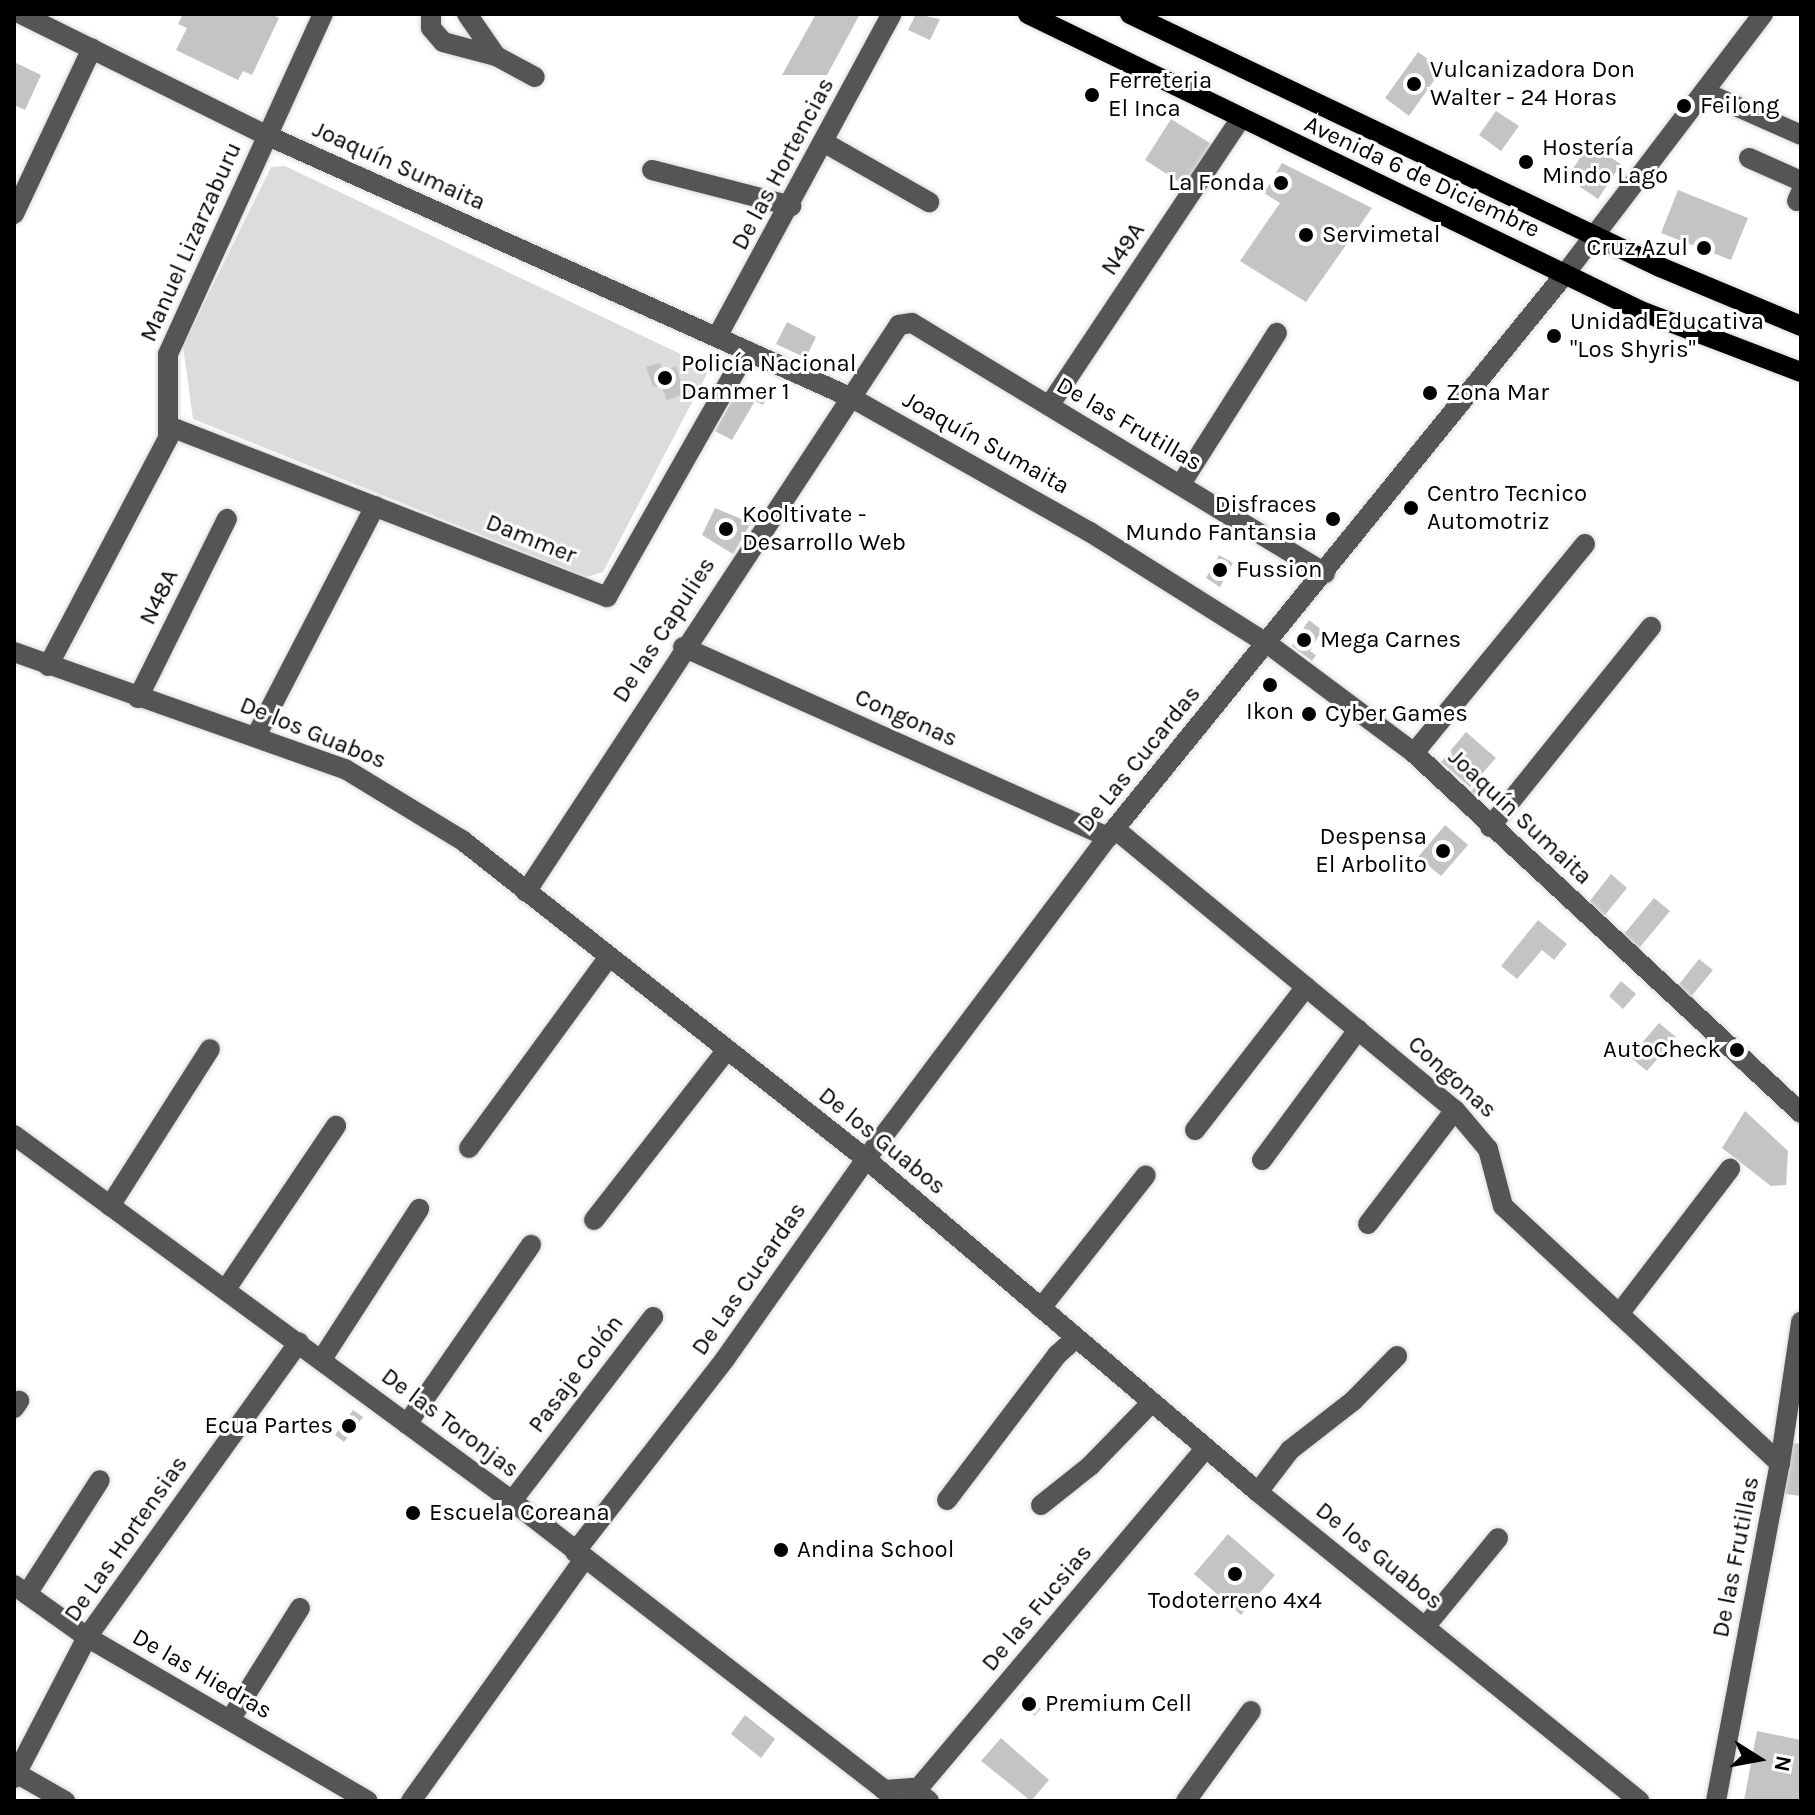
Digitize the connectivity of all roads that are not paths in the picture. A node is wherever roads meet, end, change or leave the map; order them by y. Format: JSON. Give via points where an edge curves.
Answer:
{"nodes":[{"id":1,"x":323,"y":14,"type":"edge"},
{"id":2,"x":431,"y":14,"type":"edge"},
{"id":3,"x":467,"y":14,"type":"edge"},
{"id":4,"x":892,"y":14,"type":"edge"},
{"id":5,"x":1028,"y":14,"type":"edge"},
{"id":6,"x":1130,"y":14,"type":"edge"},
{"id":7,"x":1763,"y":14,"type":"edge"},
{"id":8,"x":26,"y":15,"type":"edge"},
{"id":9,"x":92,"y":48,"type":"junction"},
{"id":10,"x":496,"y":56,"type":"junction"},
{"id":11,"x":535,"y":77,"type":"dead end"},
{"id":12,"x":1704,"y":92,"type":"junction"},
{"id":13,"x":1240,"y":120,"type":"junction"},
{"id":14,"x":266,"y":135,"type":"junction"},
{"id":15,"x":1801,"y":135,"type":"edge"},
{"id":16,"x":825,"y":143,"type":"junction"},
{"id":17,"x":1749,"y":158,"type":"dead end"},
{"id":18,"x":652,"y":170,"type":"dead end"},
{"id":19,"x":1800,"y":191,"type":"edge"},
{"id":20,"x":929,"y":202,"type":"dead end"},
{"id":21,"x":791,"y":206,"type":"junction"},
{"id":22,"x":14,"y":214,"type":"edge"},
{"id":23,"x":1597,"y":233,"type":"junction"},
{"id":24,"x":1565,"y":274,"type":"junction"},
{"id":25,"x":906,"y":323,"type":"joint"},
{"id":26,"x":1801,"y":326,"type":"edge"},
{"id":27,"x":1277,"y":333,"type":"dead end"},
{"id":28,"x":717,"y":337,"type":"junction"},
{"id":29,"x":747,"y":351,"type":"junction"},
{"id":30,"x":1801,"y":372,"type":"edge"},
{"id":31,"x":852,"y":398,"type":"junction"},
{"id":32,"x":1049,"y":406,"type":"junction"},
{"id":33,"x":171,"y":427,"type":"junction"},
{"id":34,"x":1181,"y":484,"type":"junction"},
{"id":35,"x":375,"y":506,"type":"junction"},
{"id":36,"x":227,"y":519,"type":"dead end"},
{"id":37,"x":1585,"y":544,"type":"dead end"},
{"id":38,"x":1325,"y":573,"type":"junction"},
{"id":39,"x":1651,"y":627,"type":"dead end"},
{"id":40,"x":1268,"y":644,"type":"junction"},
{"id":41,"x":683,"y":647,"type":"junction"},
{"id":42,"x":14,"y":652,"type":"edge"},
{"id":43,"x":48,"y":666,"type":"junction"},
{"id":44,"x":138,"y":698,"type":"junction"},
{"id":45,"x":256,"y":736,"type":"junction"},
{"id":46,"x":1414,"y":753,"type":"junction"},
{"id":47,"x":1490,"y":827,"type":"junction"},
{"id":48,"x":1112,"y":833,"type":"junction"},
{"id":49,"x":526,"y":892,"type":"junction"},
{"id":50,"x":609,"y":957,"type":"junction"},
{"id":51,"x":1306,"y":987,"type":"junction"},
{"id":52,"x":1358,"y":1030,"type":"junction"},
{"id":53,"x":210,"y":1049,"type":"dead end"},
{"id":54,"x":727,"y":1050,"type":"junction"},
{"id":55,"x":1455,"y":1110,"type":"junction"},
{"id":56,"x":1801,"y":1113,"type":"edge"},
{"id":57,"x":336,"y":1126,"type":"dead end"},
{"id":58,"x":1195,"y":1130,"type":"dead end"},
{"id":59,"x":14,"y":1135,"type":"edge"},
{"id":60,"x":469,"y":1148,"type":"dead end"},
{"id":61,"x":866,"y":1159,"type":"junction"},
{"id":62,"x":1262,"y":1160,"type":"dead end"},
{"id":63,"x":1730,"y":1169,"type":"dead end"},
{"id":64,"x":1146,"y":1175,"type":"dead end"},
{"id":65,"x":110,"y":1206,"type":"junction"},
{"id":66,"x":419,"y":1209,"type":"dead end"},
{"id":67,"x":594,"y":1220,"type":"dead end"},
{"id":68,"x":1368,"y":1224,"type":"dead end"},
{"id":69,"x":531,"y":1245,"type":"dead end"},
{"id":70,"x":226,"y":1289,"type":"junction"},
{"id":71,"x":1041,"y":1308,"type":"junction"},
{"id":72,"x":1619,"y":1314,"type":"junction"},
{"id":73,"x":653,"y":1317,"type":"dead end"},
{"id":74,"x":1801,"y":1322,"type":"edge"},
{"id":75,"x":1076,"y":1338,"type":"junction"},
{"id":76,"x":299,"y":1342,"type":"junction"},
{"id":77,"x":1397,"y":1356,"type":"dead end"},
{"id":78,"x":322,"y":1359,"type":"junction"},
{"id":79,"x":1152,"y":1402,"type":"junction"},
{"id":80,"x":407,"y":1424,"type":"junction"},
{"id":81,"x":1206,"y":1448,"type":"junction"},
{"id":82,"x":1780,"y":1463,"type":"junction"},
{"id":83,"x":100,"y":1480,"type":"dead end"},
{"id":84,"x":1258,"y":1492,"type":"junction"},
{"id":85,"x":947,"y":1500,"type":"dead end"},
{"id":86,"x":512,"y":1501,"type":"junction"},
{"id":87,"x":1041,"y":1505,"type":"dead end"},
{"id":88,"x":1498,"y":1538,"type":"dead end"},
{"id":89,"x":580,"y":1556,"type":"junction"},
{"id":90,"x":20,"y":1590,"type":"edge"},
{"id":91,"x":300,"y":1608,"type":"dead end"},
{"id":92,"x":1425,"y":1627,"type":"junction"},
{"id":93,"x":87,"y":1637,"type":"junction"},
{"id":94,"x":1251,"y":1711,"type":"dead end"},
{"id":95,"x":230,"y":1720,"type":"junction"},
{"id":96,"x":15,"y":1775,"type":"edge"},
{"id":97,"x":918,"y":1797,"type":"edge"},
{"id":98,"x":65,"y":1801,"type":"edge"},
{"id":99,"x":368,"y":1801,"type":"edge"},
{"id":100,"x":411,"y":1801,"type":"edge"},
{"id":101,"x":1186,"y":1801,"type":"edge"},
{"id":102,"x":1639,"y":1801,"type":"edge"},
{"id":103,"x":1716,"y":1801,"type":"edge"}],
"edges":[{"from":1,"to":14,"type":"street","name":"Manuel Lizarzaburu"},
{"from":2,"to":10,"type":"street","via":[[431,28],[443,42]]},
{"from":3,"to":10,"type":"street"},
{"from":4,"to":16,"type":"street","name":"De las Hortencias"},
{"from":5,"to":13,"type":"main road","name":"Avenida 6 de Diciembre"},
{"from":6,"to":23,"type":"main road","name":"Avenida 6 de Diciembre"},
{"from":7,"to":12,"type":"street","name":"De Las Cucardas"},
{"from":8,"to":9,"type":"street","name":"Joaquín Sumaita"},
{"from":9,"to":14,"type":"street","name":"Joaquín Sumaita"},
{"from":9,"to":22,"type":"street"},
{"from":10,"to":11,"type":"street"},
{"from":12,"to":15,"type":"street"},
{"from":12,"to":23,"type":"street","name":"De Las Cucardas"},
{"from":13,"to":24,"type":"main road","name":"Avenida 6 de Diciembre"},
{"from":13,"to":32,"type":"street","name":"N49A"},
{"from":14,"to":28,"type":"street","name":"Joaquín Sumaita"},
{"from":14,"to":33,"type":"street","name":"Manuel Lizarzaburu","via":[[168,354],[165,388]]},
{"from":16,"to":20,"type":"street"},
{"from":16,"to":21,"type":"street","name":"De las Hortencias"},
{"from":17,"to":19,"type":"street"},
{"from":18,"to":21,"type":"street"},
{"from":21,"to":28,"type":"street","name":"De las Hortencias"},
{"from":23,"to":24,"type":"street","name":"De Las Cucardas"},
{"from":23,"to":26,"type":"main road","name":"Avenida 6 de Diciembre","via":[[1660,267]]},
{"from":24,"to":30,"type":"main road","name":"Avenida 6 de Diciembre","via":[[1641,311]]},
{"from":24,"to":38,"type":"street","name":"De Las Cucardas"},
{"from":25,"to":31,"type":"street","name":"De las Capulies"},
{"from":25,"to":32,"type":"street","name":"De las Frutillas"},
{"from":27,"to":34,"type":"street"},
{"from":28,"to":29,"type":"street","name":"Joaquín Sumaita"},
{"from":29,"to":31,"type":"street","name":"Joaquín Sumaita"},
{"from":29,"to":35,"type":"street","name":"Dammer","via":[[610,596]]},
{"from":31,"to":40,"type":"street","name":"Joaquín Sumaita","via":[[1090,532]]},
{"from":31,"to":41,"type":"street","name":"De las Capulies"},
{"from":32,"to":34,"type":"street","name":"De las Frutillas"},
{"from":33,"to":35,"type":"street","name":"Dammer"},
{"from":33,"to":43,"type":"street"},
{"from":34,"to":38,"type":"street","name":"De las Frutillas"},
{"from":35,"to":45,"type":"street"},
{"from":36,"to":44,"type":"street","name":"N48A"},
{"from":37,"to":46,"type":"street"},
{"from":38,"to":40,"type":"street","name":"De Las Cucardas"},
{"from":39,"to":47,"type":"street"},
{"from":40,"to":46,"type":"street","name":"Joaquín Sumaita"},
{"from":40,"to":48,"type":"street","name":"De Las Cucardas"},
{"from":41,"to":48,"type":"street","name":"Congonas"},
{"from":41,"to":49,"type":"street","name":"De las Capulies"},
{"from":42,"to":43,"type":"street","name":"De los Guabos"},
{"from":43,"to":44,"type":"street","name":"De los Guabos"},
{"from":44,"to":45,"type":"street","name":"De los Guabos"},
{"from":45,"to":49,"type":"street","name":"De los Guabos","via":[[345,769],[394,795],[462,840]]},
{"from":46,"to":47,"type":"street","name":"Joaquín Sumaita"},
{"from":47,"to":56,"type":"street","name":"Joaquín Sumaita"},
{"from":48,"to":51,"type":"street","name":"Congonas"},
{"from":48,"to":61,"type":"street","name":"De Las Cucardas"},
{"from":49,"to":50,"type":"street","name":"De los Guabos"},
{"from":50,"to":54,"type":"street","name":"De los Guabos"},
{"from":50,"to":60,"type":"street"},
{"from":51,"to":52,"type":"street","name":"Congonas"},
{"from":51,"to":58,"type":"street"},
{"from":52,"to":55,"type":"street","name":"Congonas"},
{"from":52,"to":62,"type":"street"},
{"from":53,"to":65,"type":"street"},
{"from":54,"to":61,"type":"street","name":"De los Guabos"},
{"from":54,"to":67,"type":"street"},
{"from":55,"to":68,"type":"street"},
{"from":55,"to":72,"type":"street","name":"Congonas","via":[[1488,1149],[1499,1201]]},
{"from":57,"to":70,"type":"street"},
{"from":59,"to":65,"type":"street","name":"De las Toronjas"},
{"from":61,"to":71,"type":"street","name":"De los Guabos"},
{"from":61,"to":89,"type":"street","name":"De Las Cucardas"},
{"from":63,"to":72,"type":"street"},
{"from":64,"to":71,"type":"street"},
{"from":65,"to":70,"type":"street","name":"De las Toronjas"},
{"from":66,"to":78,"type":"street"},
{"from":69,"to":80,"type":"street"},
{"from":70,"to":76,"type":"street","name":"De las Toronjas"},
{"from":71,"to":75,"type":"street","name":"De los Guabos"},
{"from":72,"to":82,"type":"street","name":"Congonas"},
{"from":73,"to":86,"type":"street","name":"Pasaje Colón"},
{"from":74,"to":82,"type":"street","name":"De las Frutillas"},
{"from":75,"to":79,"type":"street","name":"De los Guabos"},
{"from":75,"to":85,"type":"street"},
{"from":76,"to":78,"type":"street","name":"De las Toronjas"},
{"from":76,"to":93,"type":"street","name":"De Las Hortensias"},
{"from":77,"to":84,"type":"street","via":[[1353,1401],[1290,1450]]},
{"from":78,"to":80,"type":"street","name":"De las Toronjas"},
{"from":79,"to":81,"type":"street","name":"De los Guabos"},
{"from":79,"to":87,"type":"street","via":[[1090,1466]]},
{"from":80,"to":86,"type":"street","name":"De las Toronjas"},
{"from":81,"to":84,"type":"street","name":"De los Guabos"},
{"from":81,"to":97,"type":"street","name":"De las Fucsias"},
{"from":82,"to":103,"type":"street","name":"De las Frutillas"},
{"from":83,"to":90,"type":"street"},
{"from":84,"to":92,"type":"street","name":"De los Guabos"},
{"from":86,"to":89,"type":"street","name":"De las Toronjas"},
{"from":88,"to":92,"type":"street"},
{"from":89,"to":97,"type":"street","name":"De las Toronjas","via":[[884,1790]]},
{"from":89,"to":100,"type":"street","name":"De Las Cucardas"},
{"from":90,"to":93,"type":"street","name":"De las Hiedras"},
{"from":91,"to":95,"type":"street"},
{"from":92,"to":102,"type":"street","name":"De los Guabos"},
{"from":93,"to":95,"type":"street","name":"De las Hiedras"},
{"from":93,"to":96,"type":"street","name":"De Las Hortensias"},
{"from":94,"to":101,"type":"street"},
{"from":95,"to":99,"type":"street","name":"De las Hiedras"},
{"from":96,"to":98,"type":"street"}]}
